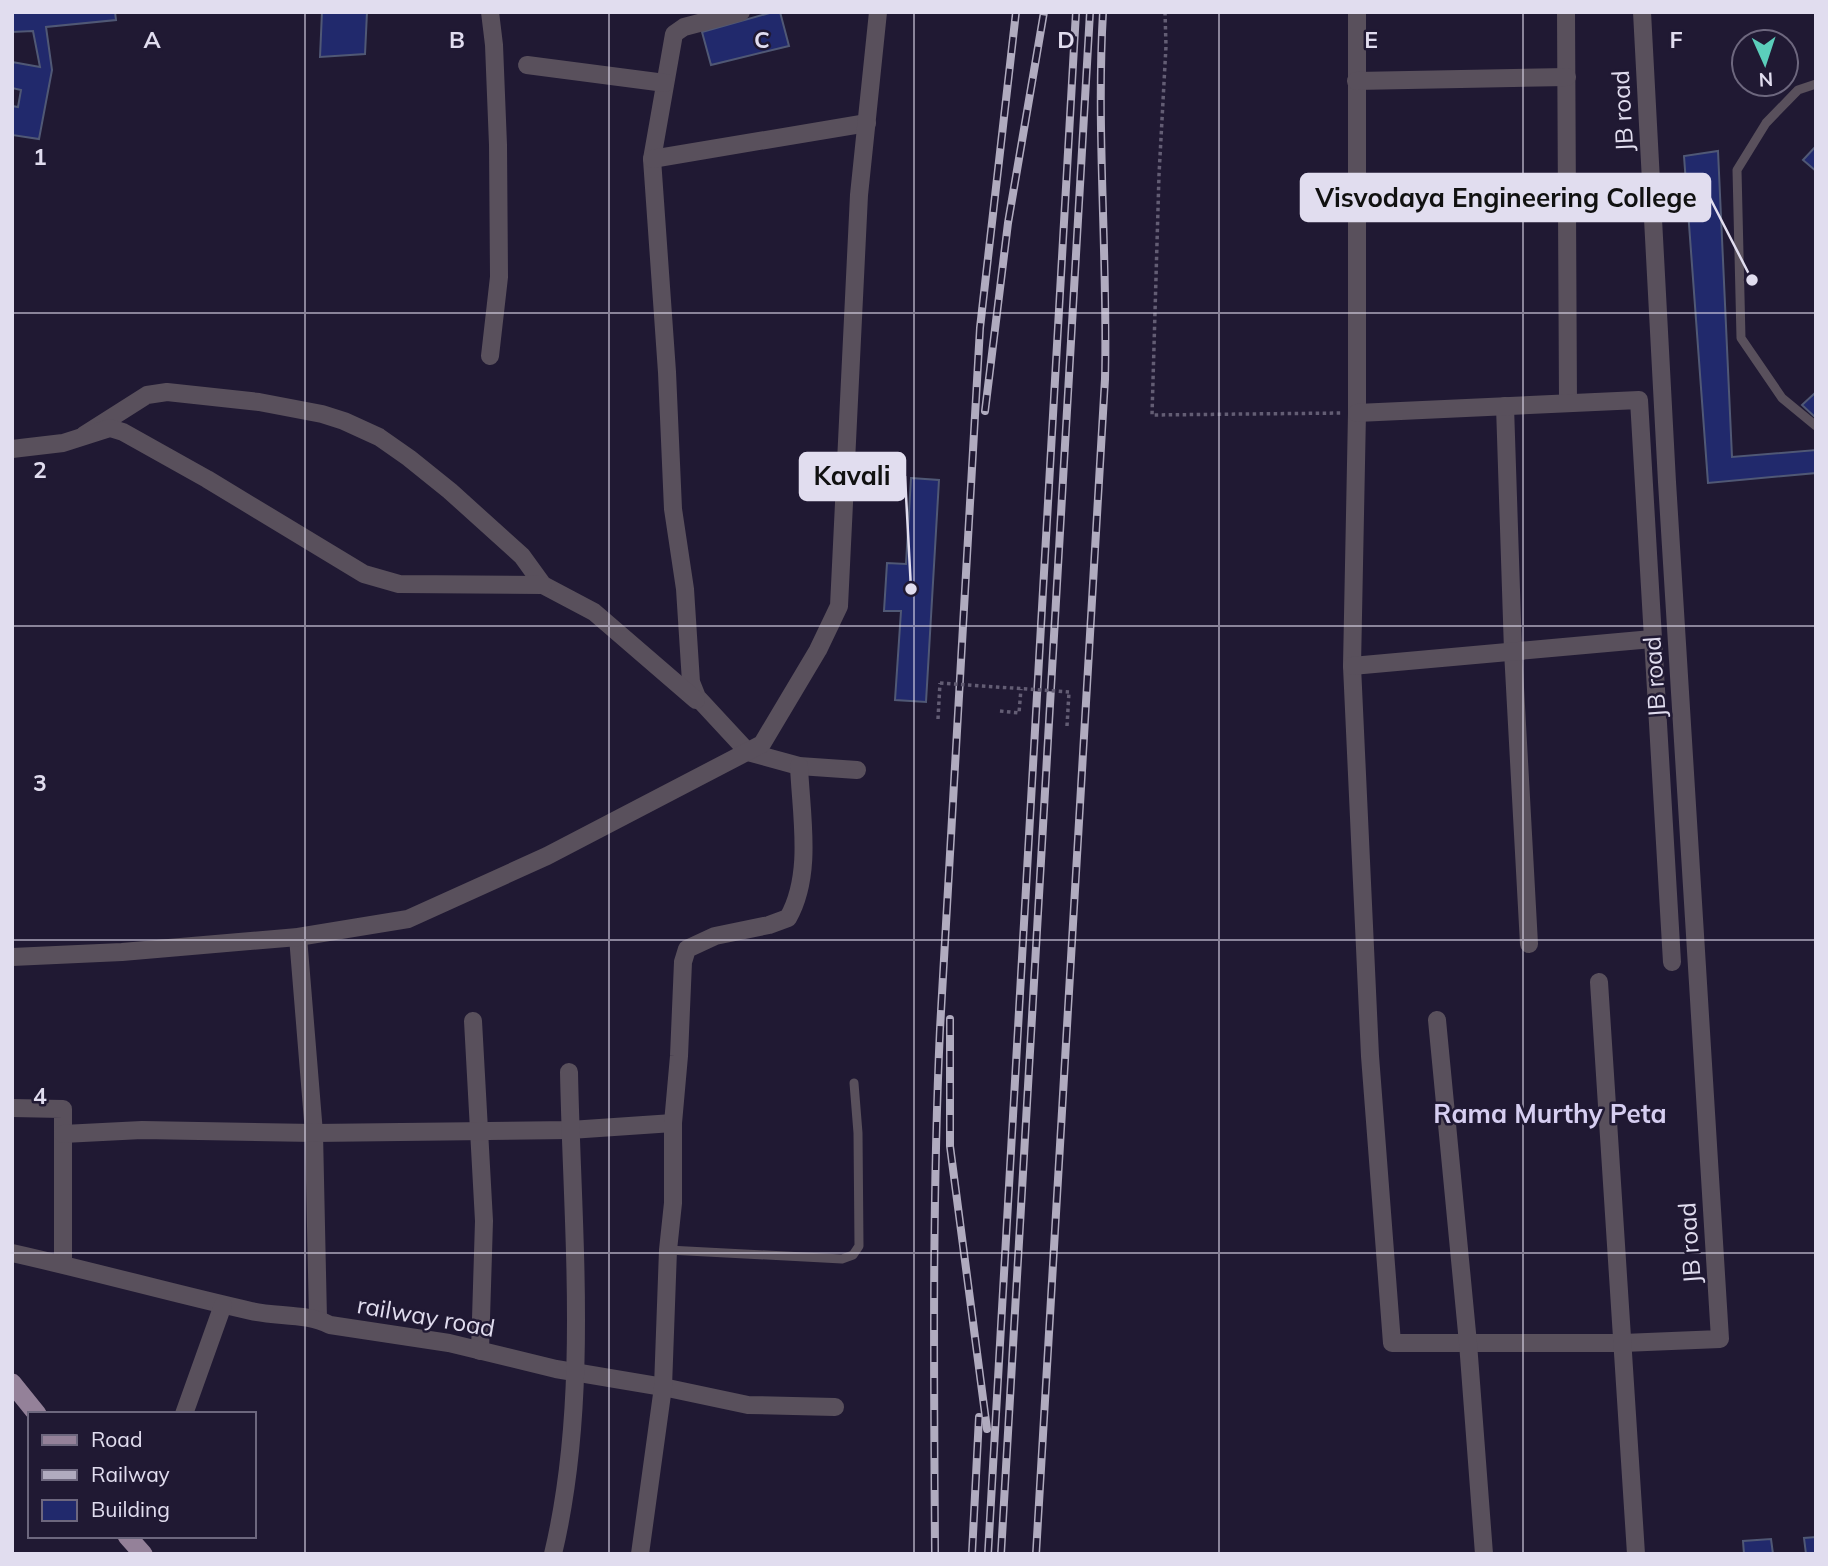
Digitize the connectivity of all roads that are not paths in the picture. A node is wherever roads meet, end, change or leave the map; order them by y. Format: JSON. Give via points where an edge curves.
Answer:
{"nodes":[{"id":1,"x":490,"y":12,"type":"edge"},
{"id":2,"x":741,"y":12,"type":"edge"},
{"id":3,"x":878,"y":12,"type":"edge"},
{"id":4,"x":1357,"y":12,"type":"edge"},
{"id":5,"x":1566,"y":12,"type":"edge"},
{"id":6,"x":1642,"y":12,"type":"edge"},
{"id":7,"x":527,"y":65,"type":"dead end"},
{"id":8,"x":1567,"y":77,"type":"junction"},
{"id":9,"x":1356,"y":81,"type":"junction"},
{"id":10,"x":665,"y":83,"type":"junction"},
{"id":11,"x":1816,"y":85,"type":"edge"},
{"id":12,"x":867,"y":122,"type":"junction"},
{"id":13,"x":652,"y":159,"type":"junction"},
{"id":14,"x":490,"y":356,"type":"dead end"},
{"id":15,"x":1568,"y":403,"type":"junction"},
{"id":16,"x":1505,"y":406,"type":"junction"},
{"id":17,"x":1357,"y":413,"type":"junction"},
{"id":18,"x":1816,"y":426,"type":"edge"},
{"id":19,"x":84,"y":435,"type":"junction"},
{"id":20,"x":12,"y":449,"type":"edge"},
{"id":21,"x":543,"y":585,"type":"junction"},
{"id":22,"x":1652,"y":639,"type":"junction"},
{"id":23,"x":1513,"y":651,"type":"junction"},
{"id":24,"x":1352,"y":666,"type":"junction"},
{"id":25,"x":711,"y":713,"type":"junction"},
{"id":26,"x":748,"y":752,"type":"junction"},
{"id":27,"x":799,"y":766,"type":"junction"},
{"id":28,"x":857,"y":770,"type":"dead end"},
{"id":29,"x":298,"y":937,"type":"junction"},
{"id":30,"x":1529,"y":944,"type":"dead end"},
{"id":31,"x":12,"y":957,"type":"edge"},
{"id":32,"x":1672,"y":962,"type":"dead end"},
{"id":33,"x":1599,"y":982,"type":"dead end"},
{"id":34,"x":1437,"y":1020,"type":"dead end"},
{"id":35,"x":473,"y":1021,"type":"dead end"},
{"id":36,"x":569,"y":1072,"type":"dead end"},
{"id":37,"x":854,"y":1083,"type":"dead end"},
{"id":38,"x":12,"y":1108,"type":"edge"},
{"id":39,"x":673,"y":1124,"type":"junction"},
{"id":40,"x":480,"y":1130,"type":"junction"},
{"id":41,"x":570,"y":1130,"type":"junction"},
{"id":42,"x":314,"y":1133,"type":"junction"},
{"id":43,"x":63,"y":1134,"type":"junction"},
{"id":44,"x":668,"y":1250,"type":"junction"},
{"id":45,"x":12,"y":1253,"type":"edge"},
{"id":46,"x":62,"y":1264,"type":"junction"},
{"id":47,"x":223,"y":1305,"type":"junction"},
{"id":48,"x":318,"y":1319,"type":"junction"},
{"id":49,"x":1468,"y":1343,"type":"junction"},
{"id":50,"x":1623,"y":1343,"type":"junction"},
{"id":51,"x":480,"y":1351,"type":"junction"},
{"id":52,"x":574,"y":1372,"type":"junction"},
{"id":53,"x":12,"y":1383,"type":"edge"},
{"id":54,"x":663,"y":1387,"type":"junction"},
{"id":55,"x":835,"y":1408,"type":"dead end"},
{"id":56,"x":35,"y":1412,"type":"edge"},
{"id":57,"x":185,"y":1412,"type":"edge"},
{"id":58,"x":128,"y":1538,"type":"edge"},
{"id":59,"x":143,"y":1554,"type":"edge"},
{"id":60,"x":553,"y":1554,"type":"edge"},
{"id":61,"x":640,"y":1554,"type":"edge"},
{"id":62,"x":1484,"y":1554,"type":"edge"},
{"id":63,"x":1636,"y":1554,"type":"edge"}],
"edges":[{"from":1,"to":14,"type":"street","via":[[499,277]]},
{"from":2,"to":10,"type":"street","via":[[684,27],[674,34]]},
{"from":3,"to":12,"type":"street"},
{"from":4,"to":9,"type":"street"},
{"from":5,"to":8,"type":"street"},
{"from":6,"to":50,"type":"street","name":"JB road","via":[[1720,1339]]},
{"from":7,"to":10,"type":"street"},
{"from":8,"to":9,"type":"street"},
{"from":8,"to":15,"type":"street"},
{"from":9,"to":17,"type":"street"},
{"from":10,"to":13,"type":"street"},
{"from":11,"to":18,"type":"lane","via":[[1798,90],[1766,123],[1737,170],[1741,338],[1782,398]]},
{"from":12,"to":13,"type":"street"},
{"from":12,"to":26,"type":"street","via":[[859,195],[839,606],[762,744]]},
{"from":13,"to":25,"type":"street","via":[[673,509],[685,589],[691,682]]},
{"from":15,"to":16,"type":"street"},
{"from":15,"to":22,"type":"street","via":[[1639,400]]},
{"from":16,"to":17,"type":"street"},
{"from":16,"to":23,"type":"street"},
{"from":17,"to":24,"type":"street"},
{"from":19,"to":20,"type":"street","via":[[63,443]]},
{"from":19,"to":21,"type":"street","via":[[110,428],[123,432],[364,574],[399,584]]},
{"from":19,"to":21,"type":"street","via":[[147,395],[167,392],[259,402],[344,421],[379,437],[450,491],[522,556]]},
{"from":21,"to":25,"type":"street","via":[[594,612]]},
{"from":22,"to":23,"type":"street"},
{"from":22,"to":32,"type":"street"},
{"from":23,"to":24,"type":"street"},
{"from":23,"to":30,"type":"street"},
{"from":24,"to":49,"type":"street","via":[[1370,1056],[1392,1343]]},
{"from":25,"to":26,"type":"street"},
{"from":26,"to":27,"type":"street"},
{"from":26,"to":29,"type":"street","via":[[547,856],[408,919]]},
{"from":27,"to":28,"type":"street"},
{"from":27,"to":39,"type":"street","via":[[803,860],[797,903],[789,918],[715,936],[687,949],[682,962]]},
{"from":29,"to":31,"type":"street"},
{"from":29,"to":42,"type":"street"},
{"from":33,"to":50,"type":"street"},
{"from":34,"to":49,"type":"street"},
{"from":35,"to":40,"type":"street"},
{"from":36,"to":41,"type":"street"},
{"from":37,"to":44,"type":"lane","via":[[859,1246],[853,1255],[842,1259]]},
{"from":38,"to":43,"type":"street","via":[[63,1110]]},
{"from":39,"to":41,"type":"street"},
{"from":39,"to":44,"type":"street"},
{"from":40,"to":41,"type":"street"},
{"from":40,"to":42,"type":"street"},
{"from":40,"to":51,"type":"street","via":[[484,1221]]},
{"from":41,"to":52,"type":"street"},
{"from":42,"to":43,"type":"street","via":[[142,1130]]},
{"from":42,"to":48,"type":"street"},
{"from":43,"to":46,"type":"street"},
{"from":44,"to":54,"type":"street"},
{"from":45,"to":46,"type":"street","name":"railway road"},
{"from":46,"to":47,"type":"street","name":"railway road"},
{"from":47,"to":48,"type":"street","name":"railway road","via":[[270,1316]]},
{"from":47,"to":57,"type":"street"},
{"from":48,"to":51,"type":"street","name":"railway road","via":[[330,1325]]},
{"from":49,"to":50,"type":"street"},
{"from":49,"to":62,"type":"street"},
{"from":50,"to":63,"type":"street"},
{"from":51,"to":52,"type":"street","name":"railway road"},
{"from":52,"to":54,"type":"street","name":"railway road"},
{"from":52,"to":60,"type":"street","via":[[566,1481]]},
{"from":53,"to":56,"type":"main road"},
{"from":54,"to":55,"type":"street","name":"railway road","via":[[748,1405]]},
{"from":54,"to":61,"type":"street"},
{"from":58,"to":59,"type":"main road"}]}
